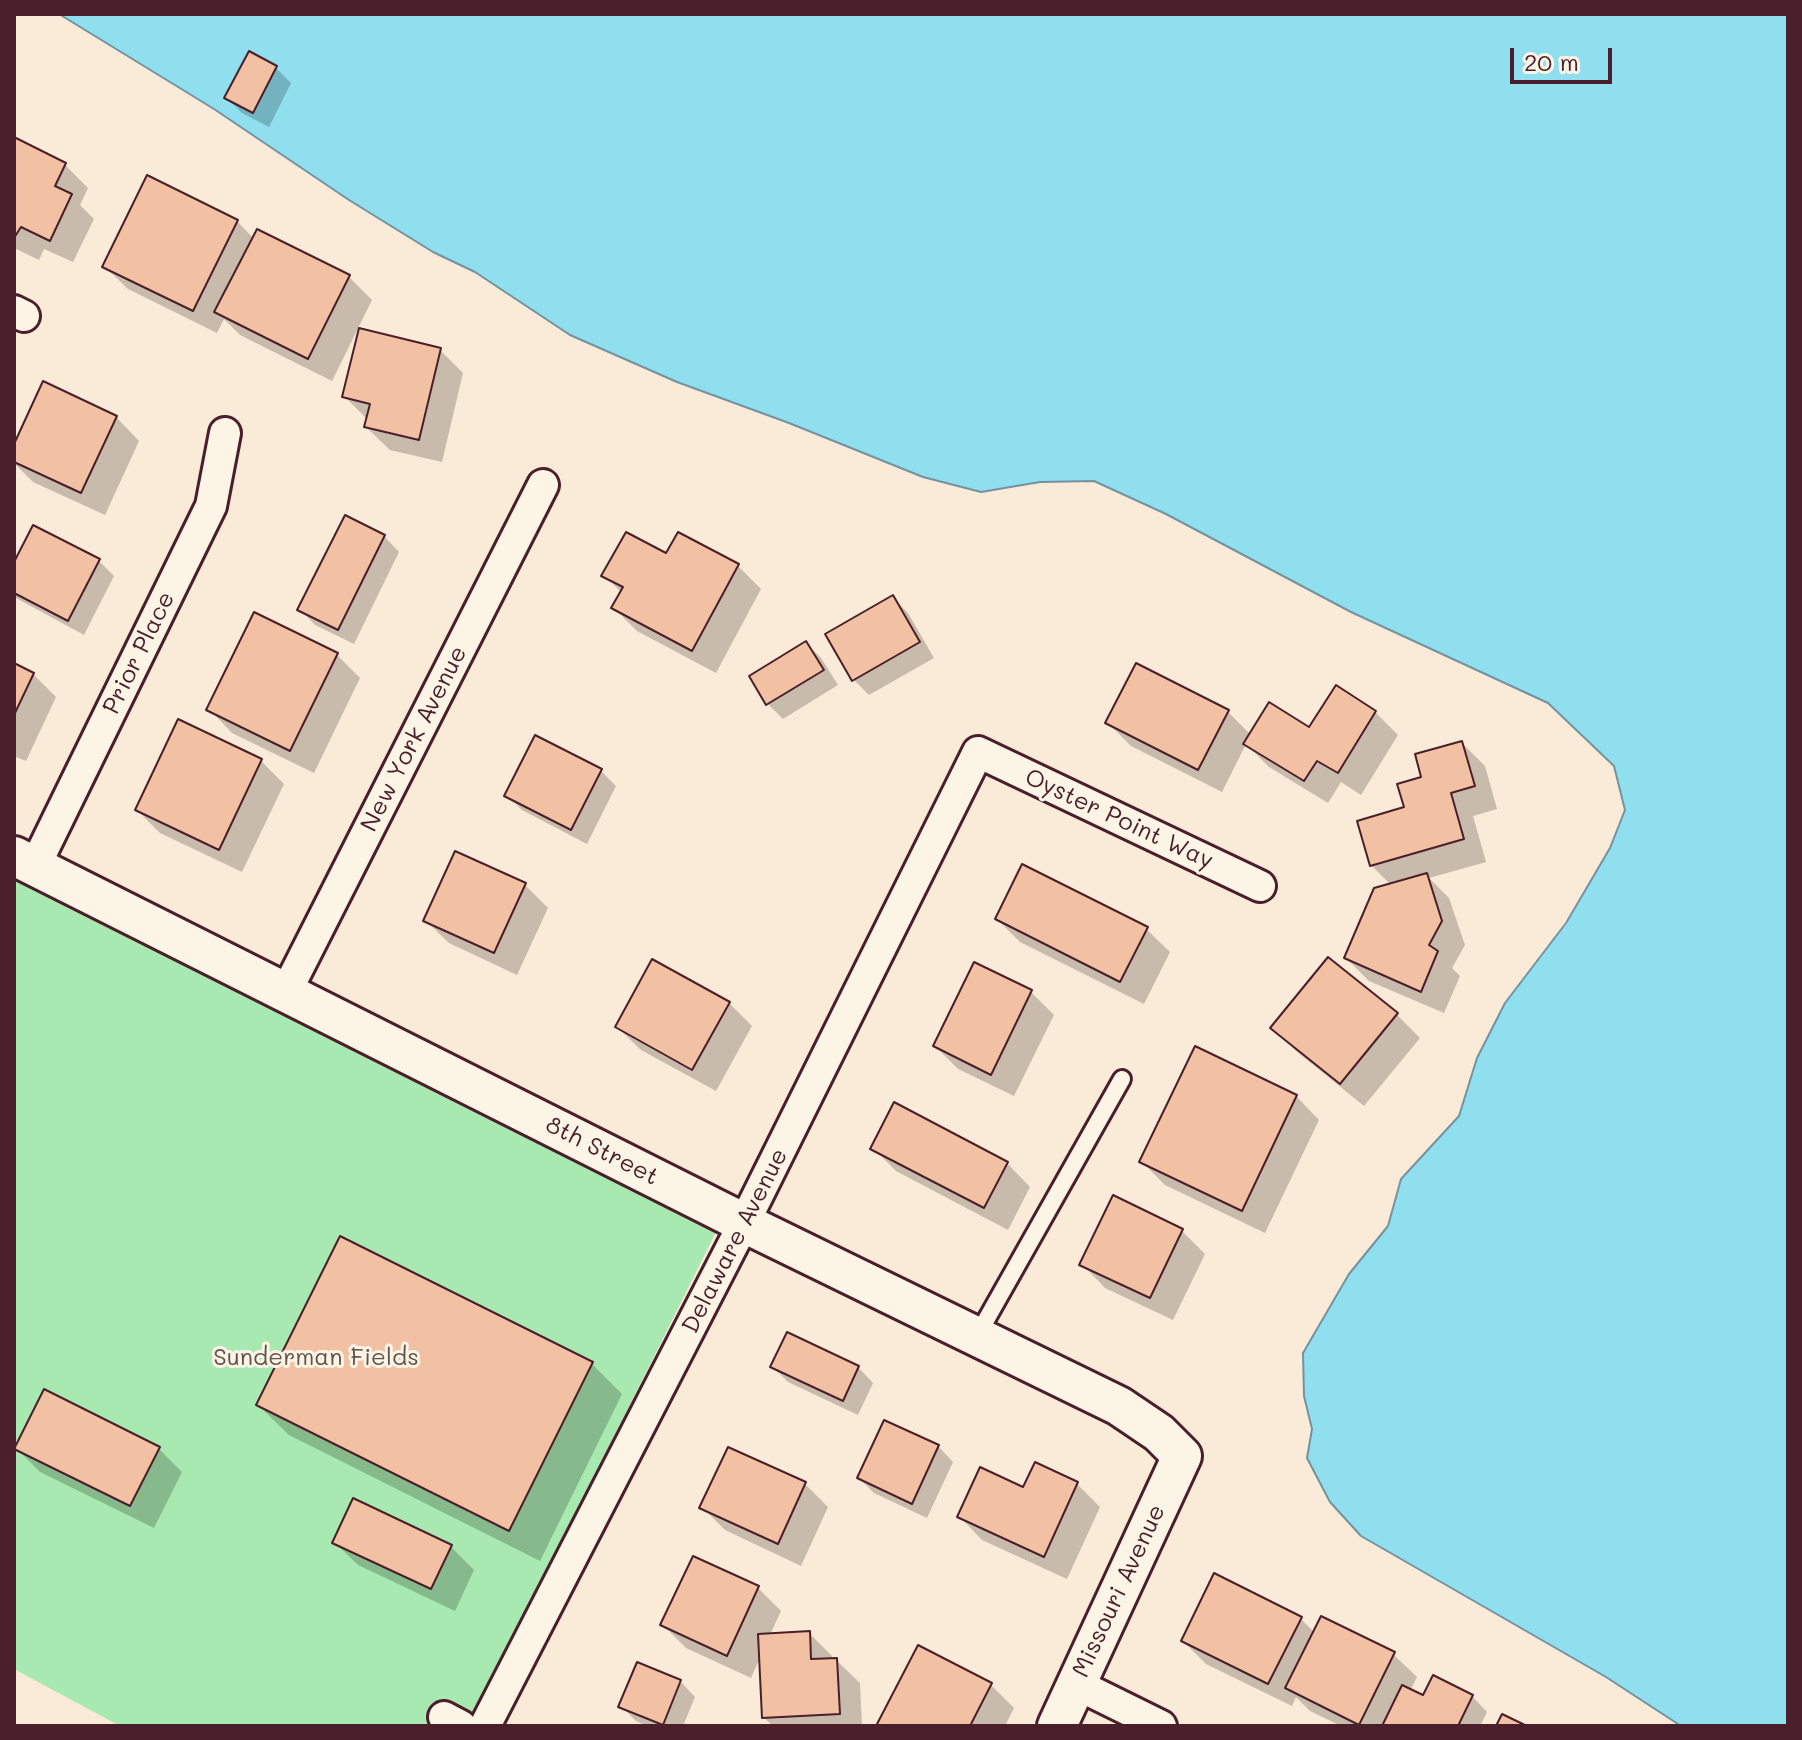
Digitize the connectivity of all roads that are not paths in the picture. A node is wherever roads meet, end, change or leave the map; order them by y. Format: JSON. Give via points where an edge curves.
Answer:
{"nodes":[{"id":1,"x":225,"y":433,"type":"dead end"},
{"id":2,"x":543,"y":485,"type":"dead end"},
{"id":3,"x":978,"y":752,"type":"joint"},
{"id":4,"x":25,"y":861,"type":"edge"},
{"id":5,"x":1260,"y":886,"type":"dead end"},
{"id":6,"x":286,"y":992,"type":"junction"},
{"id":7,"x":1122,"y":1079,"type":"dead end"},
{"id":8,"x":744,"y":1223,"type":"junction"},
{"id":9,"x":977,"y":1336,"type":"junction"},
{"id":10,"x":1182,"y":1456,"type":"joint"},
{"id":11,"x":1076,"y":1684,"type":"junction"},
{"id":12,"x":485,"y":1726,"type":"edge"},
{"id":13,"x":1057,"y":1726,"type":"edge"},
{"id":14,"x":1161,"y":1726,"type":"edge"}],
"edges":[{"from":1,"to":4,"type":"street","name":"Prior Place","via":[[211,506]]},
{"from":2,"to":6,"type":"street","name":"New York Avenue"},
{"from":3,"to":5,"type":"street","name":"Oyster Point Way"},
{"from":3,"to":8,"type":"street","name":"Delaware Avenue"},
{"from":4,"to":6,"type":"street","name":"8th Street"},
{"from":6,"to":8,"type":"street","name":"8th Street"},
{"from":7,"to":9,"type":"lane"},
{"from":8,"to":9,"type":"street","name":"8th Street"},
{"from":8,"to":12,"type":"street","name":"Delaware Avenue"},
{"from":9,"to":10,"type":"street","name":"8th Street","via":[[1119,1406]]},
{"from":10,"to":11,"type":"street","name":"Missouri Avenue"},
{"from":11,"to":13,"type":"street","name":"Missouri Avenue"},
{"from":11,"to":14,"type":"street"}]}
